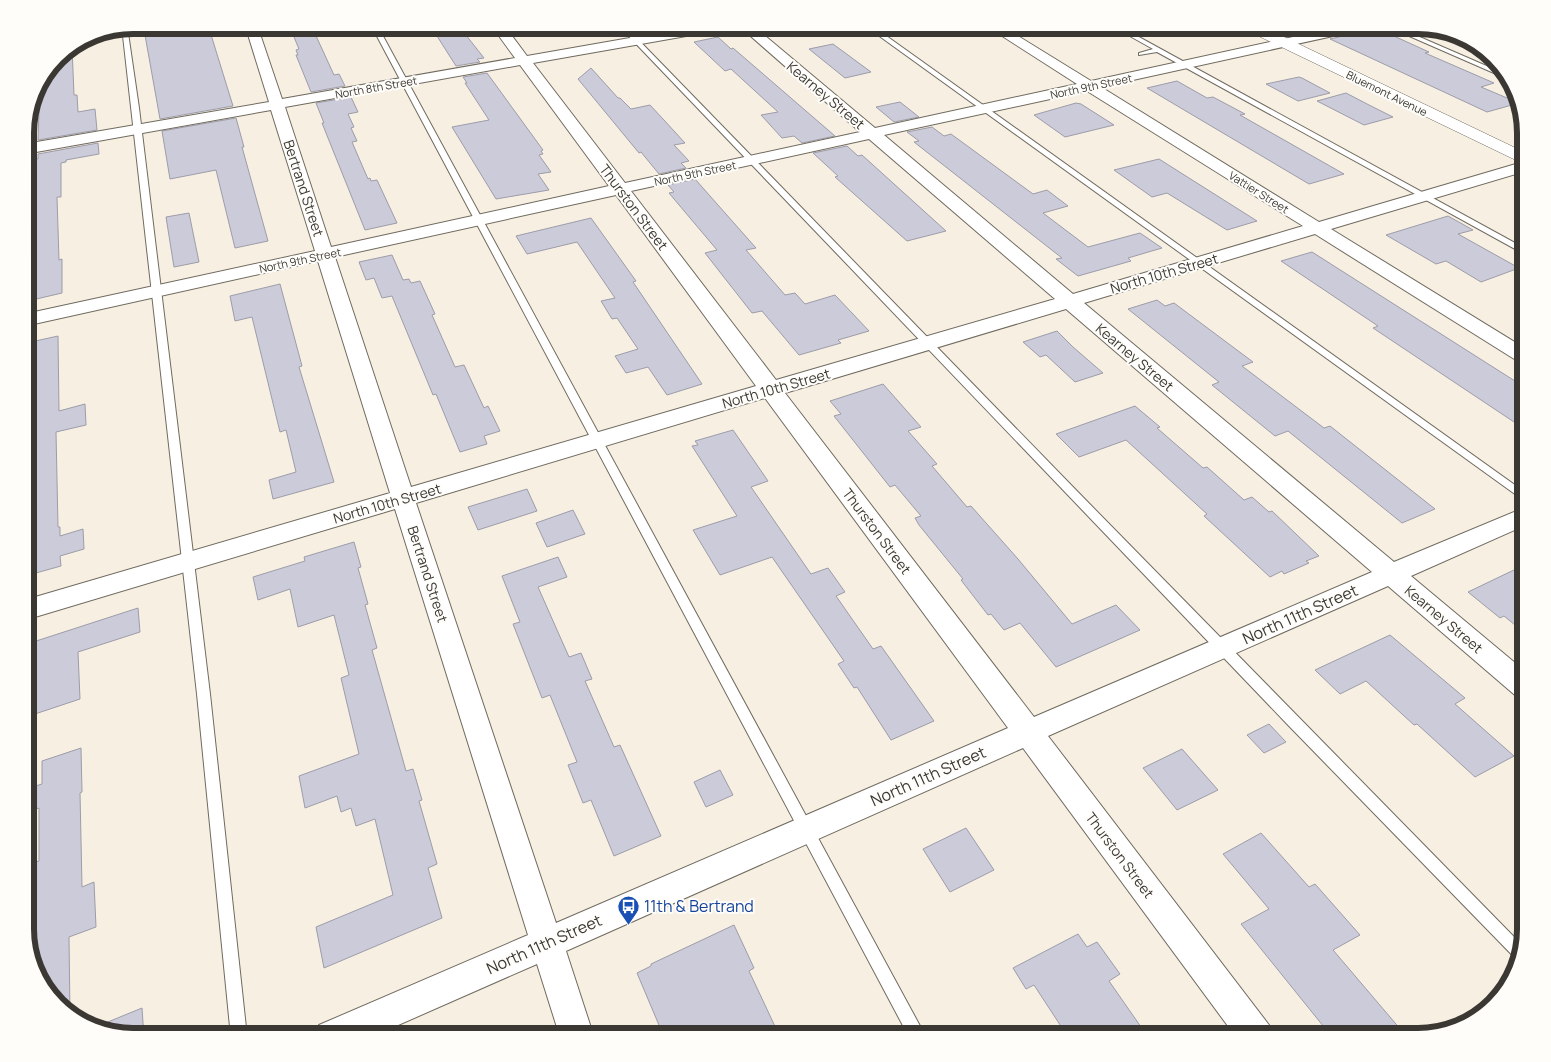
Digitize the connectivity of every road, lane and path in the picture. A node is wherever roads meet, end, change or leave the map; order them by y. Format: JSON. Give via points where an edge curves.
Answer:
{"nodes":[{"id":1,"x":254,"y":34,"type":"edge"},
{"id":2,"x":379,"y":34,"type":"edge"},
{"id":3,"x":504,"y":34,"type":"edge"},
{"id":4,"x":629,"y":34,"type":"edge"},
{"id":5,"x":675,"y":34,"type":"edge"},
{"id":6,"x":755,"y":34,"type":"edge"},
{"id":7,"x":880,"y":34,"type":"edge"},
{"id":8,"x":1006,"y":34,"type":"edge"},
{"id":9,"x":1129,"y":34,"type":"edge"},
{"id":10,"x":1266,"y":34,"type":"edge"},
{"id":11,"x":1324,"y":34,"type":"edge"},
{"id":12,"x":1408,"y":34,"type":"edge"},
{"id":13,"x":126,"y":35,"type":"edge"},
{"id":14,"x":636,"y":41,"type":"junction"},
{"id":15,"x":1284,"y":43,"type":"junction"},
{"id":16,"x":1158,"y":50,"type":"junction"},
{"id":17,"x":1141,"y":54,"type":"dead end"},
{"id":18,"x":523,"y":61,"type":"junction"},
{"id":19,"x":1185,"y":65,"type":"junction"},
{"id":20,"x":1496,"y":72,"type":"edge"},
{"id":21,"x":404,"y":82,"type":"junction"},
{"id":22,"x":1090,"y":86,"type":"junction"},
{"id":23,"x":276,"y":104,"type":"junction"},
{"id":24,"x":984,"y":109,"type":"junction"},
{"id":25,"x":140,"y":129,"type":"junction"},
{"id":26,"x":872,"y":133,"type":"junction"},
{"id":27,"x":34,"y":147,"type":"edge"},
{"id":28,"x":1517,"y":156,"type":"edge"},
{"id":29,"x":751,"y":161,"type":"junction"},
{"id":30,"x":1517,"y":169,"type":"edge"},
{"id":31,"x":620,"y":190,"type":"junction"},
{"id":32,"x":1424,"y":196,"type":"junction"},
{"id":33,"x":479,"y":222,"type":"junction"},
{"id":34,"x":1317,"y":228,"type":"junction"},
{"id":35,"x":1517,"y":247,"type":"edge"},
{"id":36,"x":326,"y":254,"type":"junction"},
{"id":37,"x":1197,"y":263,"type":"junction"},
{"id":38,"x":156,"y":291,"type":"junction"},
{"id":39,"x":1069,"y":301,"type":"junction"},
{"id":40,"x":34,"y":318,"type":"edge"},
{"id":41,"x":929,"y":343,"type":"junction"},
{"id":42,"x":1517,"y":352,"type":"edge"},
{"id":43,"x":770,"y":390,"type":"junction"},
{"id":44,"x":598,"y":440,"type":"junction"},
{"id":45,"x":1517,"y":492,"type":"edge"},
{"id":46,"x":403,"y":498,"type":"junction"},
{"id":47,"x":1517,"y":519,"type":"edge"},
{"id":48,"x":189,"y":562,"type":"junction"},
{"id":49,"x":1390,"y":574,"type":"junction"},
{"id":50,"x":34,"y":607,"type":"edge"},
{"id":51,"x":1221,"y":648,"type":"junction"},
{"id":52,"x":1517,"y":680,"type":"edge"},
{"id":53,"x":1028,"y":732,"type":"junction"},
{"id":54,"x":807,"y":829,"type":"junction"},
{"id":55,"x":546,"y":943,"type":"junction"},
{"id":56,"x":1515,"y":949,"type":"edge"},
{"id":57,"x":238,"y":1028,"type":"edge"},
{"id":58,"x":352,"y":1028,"type":"edge"},
{"id":59,"x":574,"y":1028,"type":"edge"},
{"id":60,"x":913,"y":1028,"type":"edge"},
{"id":61,"x":1250,"y":1028,"type":"edge"}],
"edges":[{"from":1,"to":23,"type":"street","name":"Bertrand Street"},
{"from":2,"to":21,"type":"lane"},
{"from":3,"to":18,"type":"street","name":"Thurston Street"},
{"from":4,"to":14,"type":"lane"},
{"from":5,"to":14,"type":"street","name":"North 8th Street"},
{"from":6,"to":26,"type":"street","name":"Kearney Street"},
{"from":7,"to":24,"type":"lane"},
{"from":8,"to":22,"type":"street","name":"Vattier Street"},
{"from":9,"to":16,"type":"lane"},
{"from":10,"to":15,"type":"main road","name":"Bluemont Avenue"},
{"from":11,"to":15,"type":"street","name":"North 9th Street"},
{"from":12,"to":20,"type":"lane"},
{"from":13,"to":25,"type":"lane"},
{"from":14,"to":18,"type":"street","name":"North 8th Street"},
{"from":14,"to":29,"type":"lane"},
{"from":15,"to":19,"type":"street","name":"North 9th Street"},
{"from":15,"to":28,"type":"main road","name":"Bluemont Avenue"},
{"from":16,"to":17,"type":"lane"},
{"from":16,"to":19,"type":"lane"},
{"from":18,"to":21,"type":"street","name":"North 8th Street"},
{"from":18,"to":31,"type":"street","name":"Thurston Street"},
{"from":19,"to":22,"type":"street","name":"North 9th Street"},
{"from":19,"to":32,"type":"lane"},
{"from":21,"to":23,"type":"street","name":"North 8th Street"},
{"from":21,"to":33,"type":"lane"},
{"from":22,"to":24,"type":"street","name":"North 9th Street"},
{"from":22,"to":34,"type":"street","name":"Vattier Street"},
{"from":23,"to":25,"type":"street","name":"North 8th Street"},
{"from":23,"to":36,"type":"street","name":"Bertrand Street"},
{"from":24,"to":26,"type":"street","name":"North 9th Street"},
{"from":24,"to":37,"type":"lane"},
{"from":25,"to":27,"type":"street","name":"North 8th Street"},
{"from":25,"to":38,"type":"lane"},
{"from":26,"to":29,"type":"street","name":"North 9th Street"},
{"from":26,"to":39,"type":"street","name":"Kearney Street"},
{"from":29,"to":31,"type":"street","name":"North 9th Street"},
{"from":29,"to":41,"type":"lane"},
{"from":30,"to":32,"type":"street","name":"North 10th Street"},
{"from":31,"to":33,"type":"street","name":"North 9th Street"},
{"from":31,"to":43,"type":"street","name":"Thurston Street"},
{"from":32,"to":34,"type":"street","name":"North 10th Street"},
{"from":32,"to":35,"type":"lane"},
{"from":33,"to":36,"type":"street","name":"North 9th Street"},
{"from":33,"to":44,"type":"lane"},
{"from":34,"to":37,"type":"street","name":"North 10th Street"},
{"from":34,"to":42,"type":"street","name":"Vattier Street"},
{"from":36,"to":38,"type":"street","name":"North 9th Street"},
{"from":36,"to":46,"type":"street","name":"Bertrand Street"},
{"from":37,"to":39,"type":"street","name":"North 10th Street"},
{"from":37,"to":45,"type":"lane"},
{"from":38,"to":40,"type":"street","name":"North 9th Street"},
{"from":38,"to":48,"type":"lane"},
{"from":39,"to":41,"type":"street","name":"North 10th Street"},
{"from":39,"to":49,"type":"street","name":"Kearney Street"},
{"from":41,"to":43,"type":"street","name":"North 10th Street"},
{"from":41,"to":51,"type":"lane"},
{"from":43,"to":44,"type":"street","name":"North 10th Street"},
{"from":43,"to":53,"type":"street","name":"Thurston Street"},
{"from":44,"to":46,"type":"street","name":"North 10th Street"},
{"from":44,"to":54,"type":"lane"},
{"from":46,"to":48,"type":"street","name":"North 10th Street"},
{"from":46,"to":55,"type":"street","name":"Bertrand Street"},
{"from":47,"to":49,"type":"street","name":"North 11th Street"},
{"from":48,"to":50,"type":"street","name":"North 10th Street"},
{"from":48,"to":57,"type":"lane"},
{"from":49,"to":51,"type":"street","name":"North 11th Street"},
{"from":49,"to":52,"type":"street","name":"Kearney Street"},
{"from":51,"to":53,"type":"street","name":"North 11th Street"},
{"from":51,"to":56,"type":"lane"},
{"from":53,"to":54,"type":"street","name":"North 11th Street"},
{"from":53,"to":61,"type":"street","name":"Thurston Street"},
{"from":54,"to":55,"type":"street","name":"North 11th Street"},
{"from":54,"to":60,"type":"lane"},
{"from":55,"to":58,"type":"street","name":"North 11th Street"},
{"from":55,"to":59,"type":"street","name":"Bertrand Street"}]}
